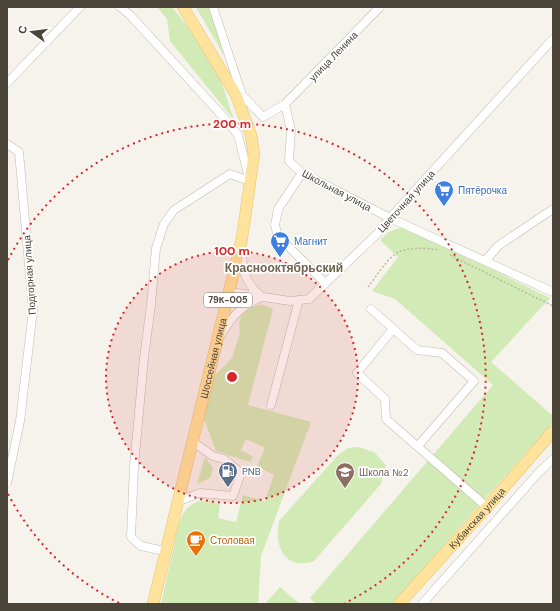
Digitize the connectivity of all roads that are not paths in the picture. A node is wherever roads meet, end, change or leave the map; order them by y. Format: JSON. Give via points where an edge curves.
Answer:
{"nodes":[{"id":1,"x":80,"y":7,"type":"edge"},
{"id":2,"x":120,"y":7,"type":"edge"},
{"id":3,"x":183,"y":7,"type":"edge"},
{"id":4,"x":213,"y":7,"type":"edge"},
{"id":5,"x":380,"y":7,"type":"edge"},
{"id":6,"x":552,"y":40,"type":"edge"},
{"id":7,"x":7,"y":83,"type":"edge"},
{"id":8,"x":285,"y":104,"type":"junction"},
{"id":9,"x":7,"y":144,"type":"edge"},
{"id":10,"x":302,"y":173,"type":"junction"},
{"id":11,"x":250,"y":181,"type":"junction"},
{"id":12,"x":553,"y":209,"type":"edge"},
{"id":13,"x":390,"y":218,"type":"junction"},
{"id":14,"x":242,"y":238,"type":"junction"},
{"id":15,"x":485,"y":261,"type":"junction"},
{"id":16,"x":326,"y":283,"type":"junction"},
{"id":17,"x":230,"y":292,"type":"junction"},
{"id":18,"x":553,"y":292,"type":"edge"},
{"id":19,"x":262,"y":297,"type":"junction"},
{"id":20,"x":299,"y":300,"type":"junction"},
{"id":21,"x":370,"y":310,"type":"dead end"},
{"id":22,"x":394,"y":330,"type":"junction"},
{"id":23,"x":218,"y":340,"type":"junction"},
{"id":24,"x":271,"y":405,"type":"dead end"},
{"id":25,"x":553,"y":431,"type":"edge"},
{"id":26,"x":193,"y":442,"type":"junction"},
{"id":27,"x":418,"y":446,"type":"junction"},
{"id":28,"x":553,"y":459,"type":"edge"},
{"id":29,"x":7,"y":483,"type":"edge"},
{"id":30,"x":179,"y":501,"type":"junction"},
{"id":31,"x":488,"y":507,"type":"junction"},
{"id":32,"x":166,"y":551,"type":"junction"},
{"id":33,"x":153,"y":604,"type":"edge"},
{"id":34,"x":399,"y":604,"type":"edge"},
{"id":35,"x":422,"y":604,"type":"edge"}],
"edges":[{"from":1,"to":7,"type":"street"},
{"from":2,"to":11,"type":"street","via":[[238,135]]},
{"from":3,"to":11,"type":"main road","name":"Шоссейная улица","number":"79К-005","via":[[236,95],[252,135],[254,154]]},
{"from":4,"to":8,"type":"street","via":[[242,95],[263,117]]},
{"from":5,"to":8,"type":"street","name":"улица Ленина"},
{"from":6,"to":13,"type":"street","name":"Цветочная улица"},
{"from":8,"to":10,"type":"street","name":"Школьная улица","via":[[290,130],[289,161]]},
{"from":9,"to":29,"type":"street","name":"Подгорная улица","via":[[19,152],[33,310],[20,421]]},
{"from":10,"to":13,"type":"street","name":"Школьная улица"},
{"from":10,"to":16,"type":"street","via":[[278,209],[275,225],[278,238]]},
{"from":11,"to":14,"type":"main road","name":"Шоссейная улица","number":"79К-005"},
{"from":11,"to":32,"type":"street","via":[[230,174],[174,210],[164,224],[156,248],[134,466],[131,537],[141,546]]},
{"from":12,"to":15,"type":"street","via":[[498,246]]},
{"from":13,"to":15,"type":"street","name":"Школьная улица"},
{"from":13,"to":16,"type":"street","name":"Цветочная улица"},
{"from":14,"to":17,"type":"main road","name":"Шоссейная улица","number":"79К-005"},
{"from":14,"to":19,"type":"street","via":[[242,259],[247,282],[252,290]]},
{"from":15,"to":18,"type":"street","name":"Школьная улица"},
{"from":16,"to":20,"type":"street","name":"Цветочная улица","via":[[309,299]]},
{"from":17,"to":19,"type":"street","name":"Цветочная улица"},
{"from":17,"to":23,"type":"main road","name":"Шоссейная улица","number":"79К-005"},
{"from":19,"to":20,"type":"street","name":"Цветочная улица","via":[[290,302]]},
{"from":19,"to":23,"type":"street","via":[[235,314]]},
{"from":20,"to":24,"type":"street"},
{"from":21,"to":22,"type":"street"},
{"from":22,"to":27,"type":"street","via":[[357,373],[385,398],[386,419]]},
{"from":22,"to":27,"type":"street","via":[[417,350],[442,353],[474,381]]},
{"from":23,"to":26,"type":"main road","name":"Шоссейная улица","number":"79К-005"},
{"from":25,"to":31,"type":"main road","name":"Кубанская улица"},
{"from":26,"to":30,"type":"main road","name":"Шоссейная улица","number":"79К-005"},
{"from":26,"to":30,"type":"street","via":[[213,456],[224,459],[241,473],[233,496],[200,493]]},
{"from":27,"to":31,"type":"street"},
{"from":28,"to":35,"type":"street"},
{"from":30,"to":32,"type":"main road","name":"Шоссейная улица","number":"79К-005"},
{"from":31,"to":34,"type":"main road","name":"Кубанская улица"},
{"from":32,"to":33,"type":"main road","name":"Шоссейная улица","number":"79К-005"}]}
